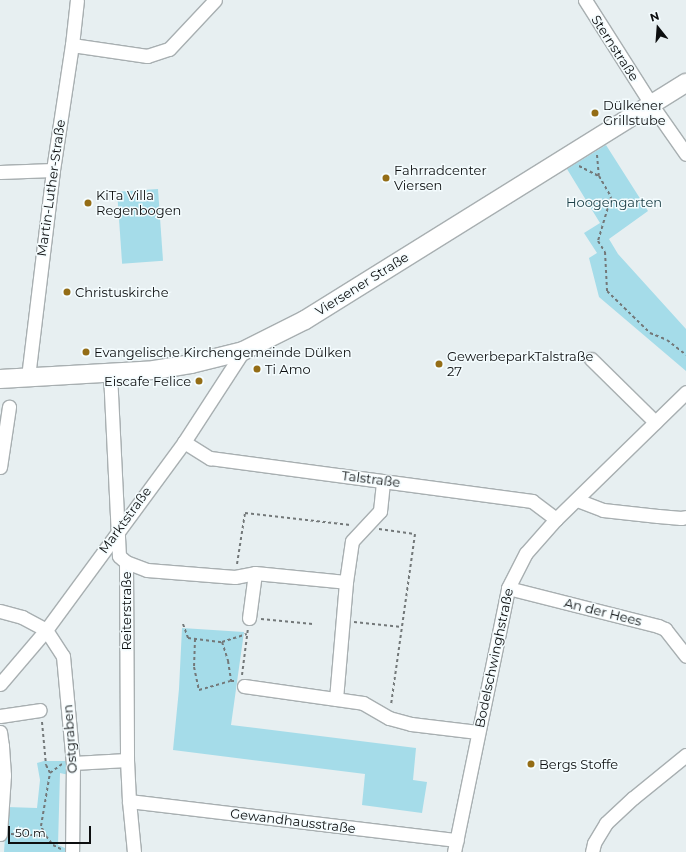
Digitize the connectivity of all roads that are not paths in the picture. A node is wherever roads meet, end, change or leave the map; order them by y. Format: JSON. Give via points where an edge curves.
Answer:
{"nodes":[{"id":1,"x":76,"y":0,"type":"edge"},
{"id":2,"x":215,"y":0,"type":"edge"},
{"id":3,"x":585,"y":0,"type":"edge"},
{"id":4,"x":72,"y":45,"type":"junction"},
{"id":5,"x":686,"y":83,"type":"edge"},
{"id":6,"x":651,"y":104,"type":"junction"},
{"id":7,"x":686,"y":154,"type":"edge"},
{"id":8,"x":53,"y":170,"type":"junction"},
{"id":9,"x":0,"y":172,"type":"edge"},
{"id":10,"x":243,"y":351,"type":"junction"},
{"id":11,"x":591,"y":359,"type":"dead end"},
{"id":12,"x":110,"y":373,"type":"junction"},
{"id":13,"x":28,"y":377,"type":"junction"},
{"id":14,"x":0,"y":379,"type":"edge"},
{"id":15,"x":686,"y":392,"type":"edge"},
{"id":16,"x":9,"y":407,"type":"dead end"},
{"id":17,"x":655,"y":422,"type":"junction"},
{"id":18,"x":184,"y":442,"type":"junction"},
{"id":19,"x":0,"y":467,"type":"edge"},
{"id":20,"x":383,"y":481,"type":"junction"},
{"id":21,"x":577,"y":500,"type":"junction"},
{"id":22,"x":686,"y":517,"type":"edge"},
{"id":23,"x":556,"y":519,"type":"junction"},
{"id":24,"x":117,"y":530,"type":"junction"},
{"id":25,"x":126,"y":562,"type":"junction"},
{"id":26,"x":255,"y":573,"type":"junction"},
{"id":27,"x":346,"y":582,"type":"junction"},
{"id":28,"x":508,"y":588,"type":"junction"},
{"id":29,"x":0,"y":611,"type":"edge"},
{"id":30,"x":249,"y":618,"type":"road end"},
{"id":31,"x":46,"y":630,"type":"junction"},
{"id":32,"x":686,"y":656,"type":"edge"},
{"id":33,"x":0,"y":684,"type":"edge"},
{"id":34,"x":244,"y":686,"type":"road end"},
{"id":35,"x":336,"y":699,"type":"junction"},
{"id":36,"x":40,"y":710,"type":"road end"},
{"id":37,"x":0,"y":716,"type":"edge"},
{"id":38,"x":0,"y":732,"type":"edge"},
{"id":39,"x":478,"y":732,"type":"junction"},
{"id":40,"x":1,"y":746,"type":"edge"},
{"id":41,"x":686,"y":755,"type":"edge"},
{"id":42,"x":127,"y":760,"type":"junction"},
{"id":43,"x":73,"y":763,"type":"junction"},
{"id":44,"x":128,"y":802,"type":"junction"},
{"id":45,"x":0,"y":833,"type":"edge"},
{"id":46,"x":455,"y":846,"type":"edge"},
{"id":47,"x":72,"y":852,"type":"edge"},
{"id":48,"x":134,"y":852,"type":"edge"},
{"id":49,"x":592,"y":852,"type":"edge"}],
"edges":[{"from":1,"to":4,"type":"street","name":"Martin-Luther-Straße"},
{"from":2,"to":4,"type":"street","via":[[169,49],[147,56]]},
{"from":3,"to":6,"type":"street","name":"Sternstraße"},
{"from":4,"to":8,"type":"street","name":"Martin-Luther-Straße"},
{"from":5,"to":6,"type":"main road","name":"Viersener Straße"},
{"from":6,"to":7,"type":"street","name":"Sternstraße"},
{"from":6,"to":10,"type":"main road","name":"Viersener Straße","via":[[305,320]]},
{"from":8,"to":9,"type":"street"},
{"from":8,"to":13,"type":"street","name":"Martin-Luther-Straße"},
{"from":10,"to":12,"type":"main road","name":"Viersener Straße","via":[[191,364]]},
{"from":10,"to":18,"type":"street","name":"Marktstraße"},
{"from":11,"to":17,"type":"street"},
{"from":12,"to":13,"type":"main road","name":"Viersener Straße"},
{"from":12,"to":24,"type":"street","name":"Reiterstraße"},
{"from":13,"to":14,"type":"main road","name":"Viersener Straße"},
{"from":15,"to":17,"type":"street","name":"Bodelschwinghstraße"},
{"from":16,"to":19,"type":"street"},
{"from":17,"to":21,"type":"street","name":"Bodelschwinghstraße"},
{"from":18,"to":20,"type":"street","name":"Talstraße","via":[[210,458]]},
{"from":18,"to":24,"type":"street","name":"Marktstraße"},
{"from":20,"to":23,"type":"street","name":"Talstraße","via":[[532,500]]},
{"from":20,"to":27,"type":"street","via":[[380,511],[352,541]]},
{"from":21,"to":22,"type":"street","via":[[603,510]]},
{"from":21,"to":23,"type":"street","name":"Bodelschwinghstraße"},
{"from":23,"to":28,"type":"street","name":"Bodelschwinghstraße","via":[[526,553]]},
{"from":24,"to":25,"type":"street","name":"Reiterstraße","via":[[119,556]]},
{"from":24,"to":31,"type":"street","name":"Marktstraße"},
{"from":25,"to":26,"type":"street","via":[[147,570],[235,577]]},
{"from":25,"to":42,"type":"street","name":"Reiterstraße"},
{"from":26,"to":27,"type":"street"},
{"from":26,"to":30,"type":"street"},
{"from":27,"to":35,"type":"street"},
{"from":28,"to":32,"type":"street","name":"An der Hees","via":[[658,626],[665,629]]},
{"from":28,"to":39,"type":"street","name":"Bodelschwinghstraße"},
{"from":29,"to":31,"type":"street","via":[[22,617]]},
{"from":31,"to":33,"type":"street","name":"Marktstraße"},
{"from":31,"to":43,"type":"street","name":"Ostgraben","via":[[63,656]]},
{"from":34,"to":35,"type":"street"},
{"from":35,"to":39,"type":"street","via":[[363,703],[389,718],[411,724]]},
{"from":36,"to":37,"type":"street"},
{"from":38,"to":40,"type":"street"},
{"from":39,"to":46,"type":"street","name":"Bodelschwinghstraße"},
{"from":40,"to":45,"type":"street","via":[[4,775]]},
{"from":41,"to":49,"type":"street","via":[[606,823],[594,843]]},
{"from":42,"to":43,"type":"street"},
{"from":42,"to":44,"type":"street","name":"Reiterstraße"},
{"from":43,"to":47,"type":"street","name":"Ostgraben"},
{"from":44,"to":46,"type":"street","name":"Gewandhausstraße"},
{"from":44,"to":48,"type":"street","name":"Reiterstraße"}]}
